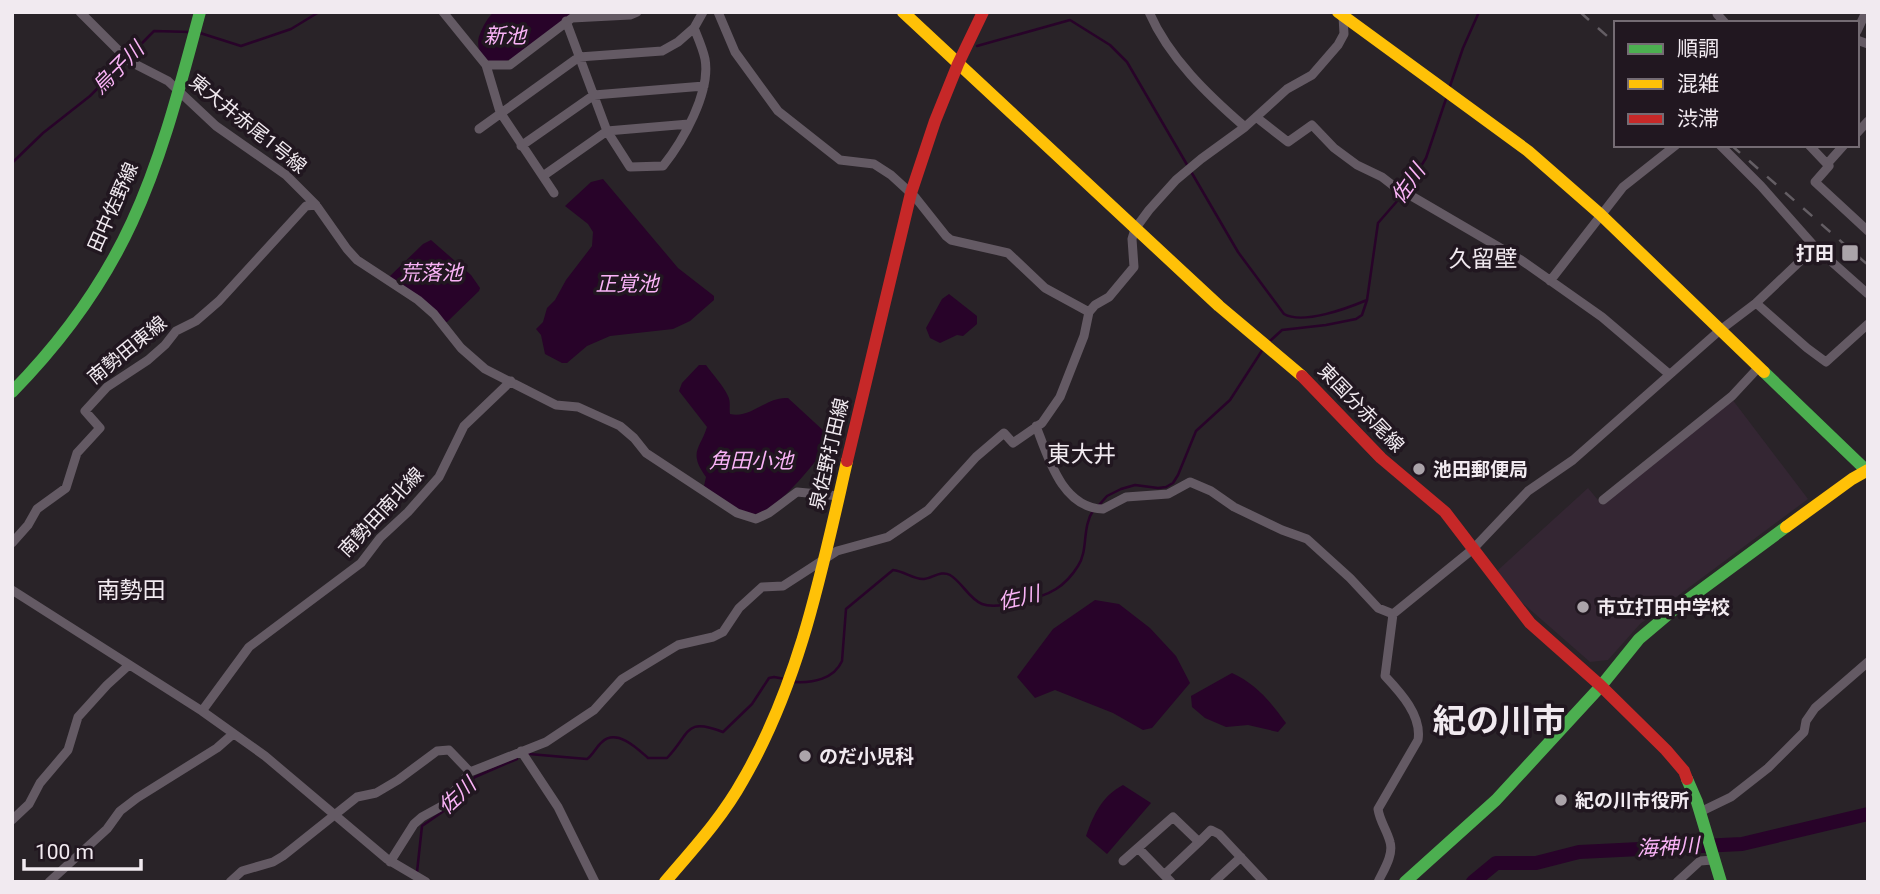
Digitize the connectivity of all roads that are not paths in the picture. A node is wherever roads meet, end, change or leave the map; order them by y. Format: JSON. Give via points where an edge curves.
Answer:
{"nodes":[{"id":1,"x":80,"y":12,"type":"edge"},
{"id":2,"x":200,"y":12,"type":"edge"},
{"id":3,"x":443,"y":12,"type":"edge"},
{"id":4,"x":636,"y":12,"type":"edge"},
{"id":5,"x":703,"y":12,"type":"edge"},
{"id":6,"x":718,"y":12,"type":"edge"},
{"id":7,"x":903,"y":12,"type":"edge"},
{"id":8,"x":983,"y":12,"type":"edge"},
{"id":9,"x":1149,"y":12,"type":"edge"},
{"id":10,"x":1340,"y":14,"type":"edge"},
{"id":11,"x":566,"y":21,"type":"junction"},
{"id":12,"x":694,"y":28,"type":"junction"},
{"id":13,"x":579,"y":57,"type":"junction"},
{"id":14,"x":958,"y":64,"type":"junction"},
{"id":15,"x":486,"y":65,"type":"junction"},
{"id":16,"x":704,"y":86,"type":"junction"},
{"id":17,"x":178,"y":90,"type":"junction"},
{"id":18,"x":594,"y":95,"type":"junction"},
{"id":19,"x":500,"y":112,"type":"junction"},
{"id":20,"x":1256,"y":117,"type":"junction"},
{"id":21,"x":689,"y":124,"type":"junction"},
{"id":22,"x":1245,"y":127,"type":"junction"},
{"id":23,"x":479,"y":130,"type":"dead end"},
{"id":24,"x":607,"y":131,"type":"junction"},
{"id":25,"x":522,"y":146,"type":"junction"},
{"id":26,"x":1673,"y":147,"type":"edge"},
{"id":27,"x":1722,"y":147,"type":"edge"},
{"id":28,"x":1811,"y":147,"type":"edge"},
{"id":29,"x":1842,"y":147,"type":"edge"},
{"id":30,"x":1827,"y":164,"type":"junction"},
{"id":31,"x":543,"y":176,"type":"junction"},
{"id":32,"x":554,"y":193,"type":"dead end"},
{"id":33,"x":911,"y":193,"type":"junction"},
{"id":34,"x":316,"y":205,"type":"junction"},
{"id":35,"x":1600,"y":214,"type":"junction"},
{"id":36,"x":1135,"y":229,"type":"junction"},
{"id":37,"x":1868,"y":231,"type":"edge"},
{"id":38,"x":1815,"y":247,"type":"junction"},
{"id":39,"x":1550,"y":281,"type":"junction"},
{"id":40,"x":1868,"y":294,"type":"edge"},
{"id":41,"x":1756,"y":303,"type":"junction"},
{"id":42,"x":1089,"y":312,"type":"junction"},
{"id":43,"x":1868,"y":324,"type":"edge"},
{"id":44,"x":1719,"y":331,"type":"junction"},
{"id":45,"x":1758,"y":368,"type":"junction"},
{"id":46,"x":1670,"y":374,"type":"junction"},
{"id":47,"x":511,"y":381,"type":"junction"},
{"id":48,"x":12,"y":393,"type":"edge"},
{"id":49,"x":1036,"y":426,"type":"junction"},
{"id":50,"x":1867,"y":471,"type":"edge"},
{"id":51,"x":839,"y":496,"type":"junction"},
{"id":52,"x":1603,"y":500,"type":"dead end"},
{"id":53,"x":12,"y":542,"type":"edge"},
{"id":54,"x":1473,"y":549,"type":"junction"},
{"id":55,"x":823,"y":561,"type":"junction"},
{"id":56,"x":12,"y":590,"type":"edge"},
{"id":57,"x":1393,"y":614,"type":"junction"},
{"id":58,"x":1868,"y":662,"type":"edge"},
{"id":59,"x":129,"y":666,"type":"junction"},
{"id":60,"x":1601,"y":686,"type":"junction"},
{"id":61,"x":202,"y":711,"type":"junction"},
{"id":62,"x":233,"y":734,"type":"junction"},
{"id":63,"x":523,"y":755,"type":"junction"},
{"id":64,"x":470,"y":772,"type":"junction"},
{"id":65,"x":1700,"y":812,"type":"junction"},
{"id":66,"x":335,"y":816,"type":"junction"},
{"id":67,"x":12,"y":820,"type":"edge"},
{"id":68,"x":1199,"y":842,"type":"junction"},
{"id":69,"x":1138,"y":848,"type":"junction"},
{"id":70,"x":1241,"y":857,"type":"junction"},
{"id":71,"x":1713,"y":860,"type":"junction"},
{"id":72,"x":1123,"y":861,"type":"dead end"},
{"id":73,"x":390,"y":862,"type":"junction"},
{"id":74,"x":419,"y":877,"type":"edge"},
{"id":75,"x":1167,"y":878,"type":"edge"},
{"id":76,"x":49,"y":882,"type":"edge"},
{"id":77,"x":230,"y":882,"type":"edge"},
{"id":78,"x":595,"y":882,"type":"edge"},
{"id":79,"x":665,"y":882,"type":"edge"},
{"id":80,"x":1214,"y":882,"type":"edge"},
{"id":81,"x":1264,"y":882,"type":"edge"},
{"id":82,"x":1378,"y":882,"type":"edge"},
{"id":83,"x":1405,"y":882,"type":"edge"},
{"id":84,"x":1677,"y":882,"type":"edge"},
{"id":85,"x":1721,"y":882,"type":"edge"}],
"edges":[{"from":1,"to":17,"type":"street","name":"東大井赤尾1号線","via":[[127,60]]},
{"from":2,"to":17,"type":"street","name":"田中佐野線"},
{"from":3,"to":15,"type":"street"},
{"from":4,"to":11,"type":"street"},
{"from":5,"to":12,"type":"street"},
{"from":6,"to":33,"type":"street","via":[[735,52],[778,111],[840,160],[874,164]]},
{"from":7,"to":14,"type":"street","name":"東国分赤尾線"},
{"from":8,"to":14,"type":"street","name":"泉佐野打田線"},
{"from":9,"to":22,"type":"street","via":[[1203,89]]},
{"from":10,"to":20,"type":"street","via":[[1344,34],[1339,45],[1312,75],[1287,89]]},
{"from":10,"to":35,"type":"street","via":[[1528,151]]},
{"from":11,"to":13,"type":"street"},
{"from":11,"to":15,"type":"street","via":[[510,65]]},
{"from":12,"to":13,"type":"street","via":[[662,51]]},
{"from":12,"to":16,"type":"street","via":[[705,59]]},
{"from":13,"to":18,"type":"street"},
{"from":13,"to":19,"type":"street"},
{"from":14,"to":33,"type":"street","name":"泉佐野打田線"},
{"from":14,"to":36,"type":"street","name":"東国分赤尾線"},
{"from":15,"to":19,"type":"street"},
{"from":16,"to":18,"type":"street"},
{"from":16,"to":21,"type":"street"},
{"from":17,"to":34,"type":"street","name":"東大井赤尾1号線","via":[[216,126],[286,175]]},
{"from":17,"to":48,"type":"street","name":"田中佐野線","via":[[124,239],[70,324]]},
{"from":18,"to":24,"type":"street"},
{"from":18,"to":25,"type":"street"},
{"from":19,"to":23,"type":"street"},
{"from":19,"to":25,"type":"street"},
{"from":20,"to":22,"type":"street"},
{"from":20,"to":39,"type":"street","via":[[1288,142],[1312,125],[1357,165]]},
{"from":21,"to":24,"type":"street"},
{"from":21,"to":24,"type":"street","via":[[663,166],[630,167]]},
{"from":22,"to":36,"type":"street","via":[[1176,180]]},
{"from":24,"to":31,"type":"street"},
{"from":25,"to":31,"type":"street"},
{"from":26,"to":35,"type":"street","via":[[1623,187]]},
{"from":27,"to":38,"type":"street"},
{"from":28,"to":30,"type":"street"},
{"from":29,"to":30,"type":"street"},
{"from":30,"to":37,"type":"street","via":[[1815,182]]},
{"from":31,"to":32,"type":"street"},
{"from":33,"to":42,"type":"street","via":[[951,240],[1008,253],[1045,288]]},
{"from":33,"to":51,"type":"street","name":"泉佐野打田線"},
{"from":34,"to":47,"type":"street","name":"東大井赤尾1号線","via":[[357,260],[418,300],[485,369]]},
{"from":34,"to":53,"type":"street","name":"南勢田東線","via":[[306,206],[205,314],[176,331],[158,352],[93,400],[85,411],[100,428],[77,453],[66,488],[37,509]]},
{"from":35,"to":39,"type":"street"},
{"from":35,"to":44,"type":"street"},
{"from":36,"to":42,"type":"street","via":[[1134,267],[1109,297]]},
{"from":36,"to":54,"type":"street","name":"東国分赤尾線","via":[[1311,384],[1381,458],[1445,512]]},
{"from":38,"to":40,"type":"street"},
{"from":38,"to":41,"type":"street"},
{"from":39,"to":46,"type":"street"},
{"from":41,"to":43,"type":"street","via":[[1826,362]]},
{"from":41,"to":44,"type":"street"},
{"from":42,"to":49,"type":"street","via":[[1059,397]]},
{"from":44,"to":45,"type":"street"},
{"from":44,"to":46,"type":"street"},
{"from":45,"to":50,"type":"street"},
{"from":45,"to":52,"type":"street","via":[[1732,396]]},
{"from":46,"to":54,"type":"street","via":[[1573,460],[1528,491]]},
{"from":47,"to":51,"type":"street","name":"東大井赤尾1号線","via":[[556,405],[578,407],[620,426],[646,453],[737,513],[756,519],[797,492]]},
{"from":47,"to":61,"type":"street","name":"南勢田南北線","via":[[464,426],[439,477],[408,512],[360,563],[248,647]]},
{"from":49,"to":55,"type":"street","via":[[1013,443],[1004,433],[928,510],[888,537],[837,551]]},
{"from":49,"to":57,"type":"street","via":[[1057,478],[1082,503],[1096,508],[1126,497],[1168,494],[1190,482],[1307,539],[1378,608]]},
{"from":50,"to":60,"type":"street","via":[[1655,626]]},
{"from":51,"to":55,"type":"street","name":"泉佐野打田線"},
{"from":54,"to":57,"type":"street"},
{"from":54,"to":60,"type":"street","name":"東国分赤尾線","via":[[1531,623]]},
{"from":55,"to":63,"type":"street","via":[[783,586],[762,587],[739,608],[723,632],[678,645],[622,679],[594,710]]},
{"from":55,"to":79,"type":"street","name":"泉佐野打田線","via":[[790,680],[751,766],[729,802]]},
{"from":56,"to":59,"type":"street"},
{"from":57,"to":82,"type":"street","via":[[1385,676],[1420,728],[1418,740],[1378,809],[1392,845]]},
{"from":58,"to":65,"type":"street","via":[[1815,708],[1804,732],[1768,768],[1731,797]]},
{"from":59,"to":61,"type":"street"},
{"from":59,"to":67,"type":"street","via":[[78,717],[68,750]]},
{"from":60,"to":65,"type":"street","name":"東国分赤尾線","via":[[1685,771]]},
{"from":60,"to":83,"type":"street","via":[[1496,800]]},
{"from":61,"to":62,"type":"street"},
{"from":62,"to":66,"type":"street"},
{"from":62,"to":76,"type":"street","via":[[120,811],[107,829]]},
{"from":63,"to":64,"type":"street"},
{"from":63,"to":78,"type":"street","via":[[558,807]]},
{"from":64,"to":66,"type":"street","via":[[449,750],[437,751],[376,793],[358,797]]},
{"from":64,"to":73,"type":"street","via":[[442,806],[414,824]]},
{"from":65,"to":71,"type":"street","name":"東国分赤尾線"},
{"from":66,"to":73,"type":"street"},
{"from":66,"to":77,"type":"street","via":[[274,862],[242,871]]},
{"from":68,"to":69,"type":"street","via":[[1173,817]]},
{"from":68,"to":70,"type":"street","via":[[1211,830]]},
{"from":68,"to":75,"type":"street"},
{"from":69,"to":72,"type":"street"},
{"from":69,"to":75,"type":"street"},
{"from":70,"to":80,"type":"street"},
{"from":70,"to":81,"type":"street"},
{"from":71,"to":84,"type":"street","via":[[1700,861]]},
{"from":71,"to":85,"type":"street","name":"東国分赤尾線"},
{"from":73,"to":74,"type":"street"}]}
